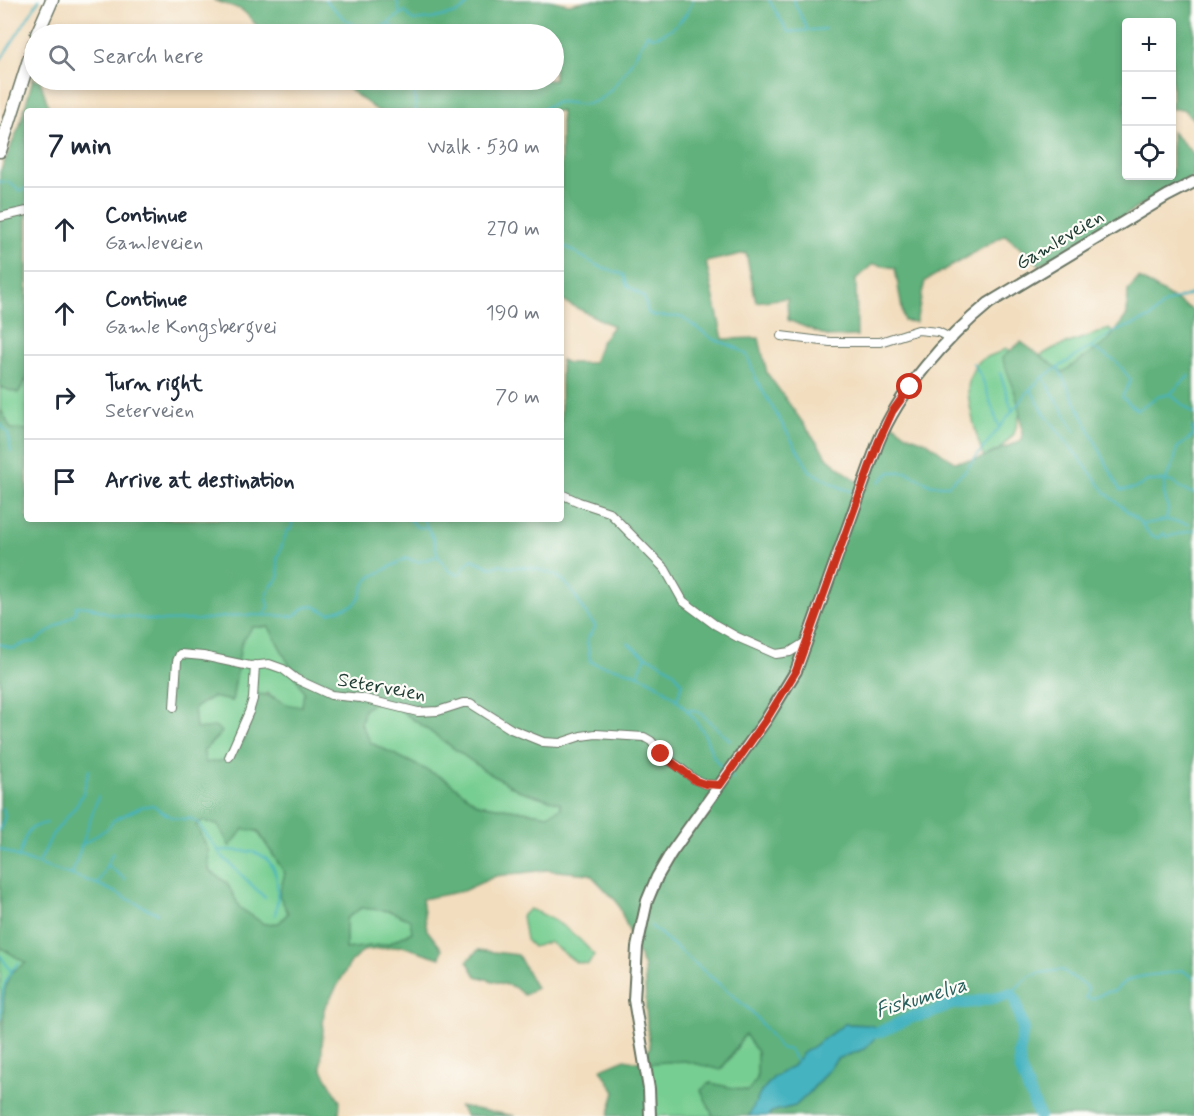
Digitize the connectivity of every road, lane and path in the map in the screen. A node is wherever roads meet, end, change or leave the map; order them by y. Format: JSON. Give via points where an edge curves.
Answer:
{"nodes":[{"id":1,"x":52,"y":0,"type":"edge"},
{"id":2,"x":41,"y":24,"type":"edge"},
{"id":3,"x":24,"y":75,"type":"edge"},
{"id":4,"x":0,"y":151,"type":"edge"},
{"id":5,"x":1194,"y":182,"type":"edge"},
{"id":6,"x":24,"y":212,"type":"edge"},
{"id":7,"x":0,"y":217,"type":"edge"},
{"id":8,"x":781,"y":336,"type":"dead end"},
{"id":9,"x":952,"y":339,"type":"junction"},
{"id":10,"x":564,"y":495,"type":"edge"},
{"id":11,"x":806,"y":642,"type":"junction"},
{"id":12,"x":255,"y":665,"type":"junction"},
{"id":13,"x":174,"y":707,"type":"dead end"},
{"id":14,"x":229,"y":757,"type":"dead end"},
{"id":15,"x":720,"y":785,"type":"junction"},
{"id":16,"x":650,"y":1116,"type":"edge"}],
"edges":[{"from":1,"to":2,"type":"main road"},
{"from":3,"to":4,"type":"main road"},
{"from":5,"to":9,"type":"main road","name":"Gamleveien","via":[[995,298]]},
{"from":6,"to":7,"type":"street"},
{"from":8,"to":9,"type":"street","via":[[830,342],[880,342],[918,330],[938,332]]},
{"from":9,"to":11,"type":"main road","name":"Gamleveien","via":[[904,395],[883,430]]},
{"from":10,"to":11,"type":"street","via":[[609,512],[665,569],[683,601],[714,624],[776,654],[790,652]]},
{"from":11,"to":15,"type":"main road","name":"Gamleveien","via":[[786,689]]},
{"from":12,"to":13,"type":"street","name":"Seterveien","via":[[180,654]]},
{"from":12,"to":14,"type":"street","via":[[249,712]]},
{"from":12,"to":15,"type":"street","name":"Seterveien","via":[[277,666],[331,695],[418,712],[470,703],[511,729],[543,742],[560,743],[596,734],[644,737],[694,779]]},
{"from":15,"to":16,"type":"main road","name":"Gamleveien","via":[[663,866],[640,926],[634,1000]]}]}
